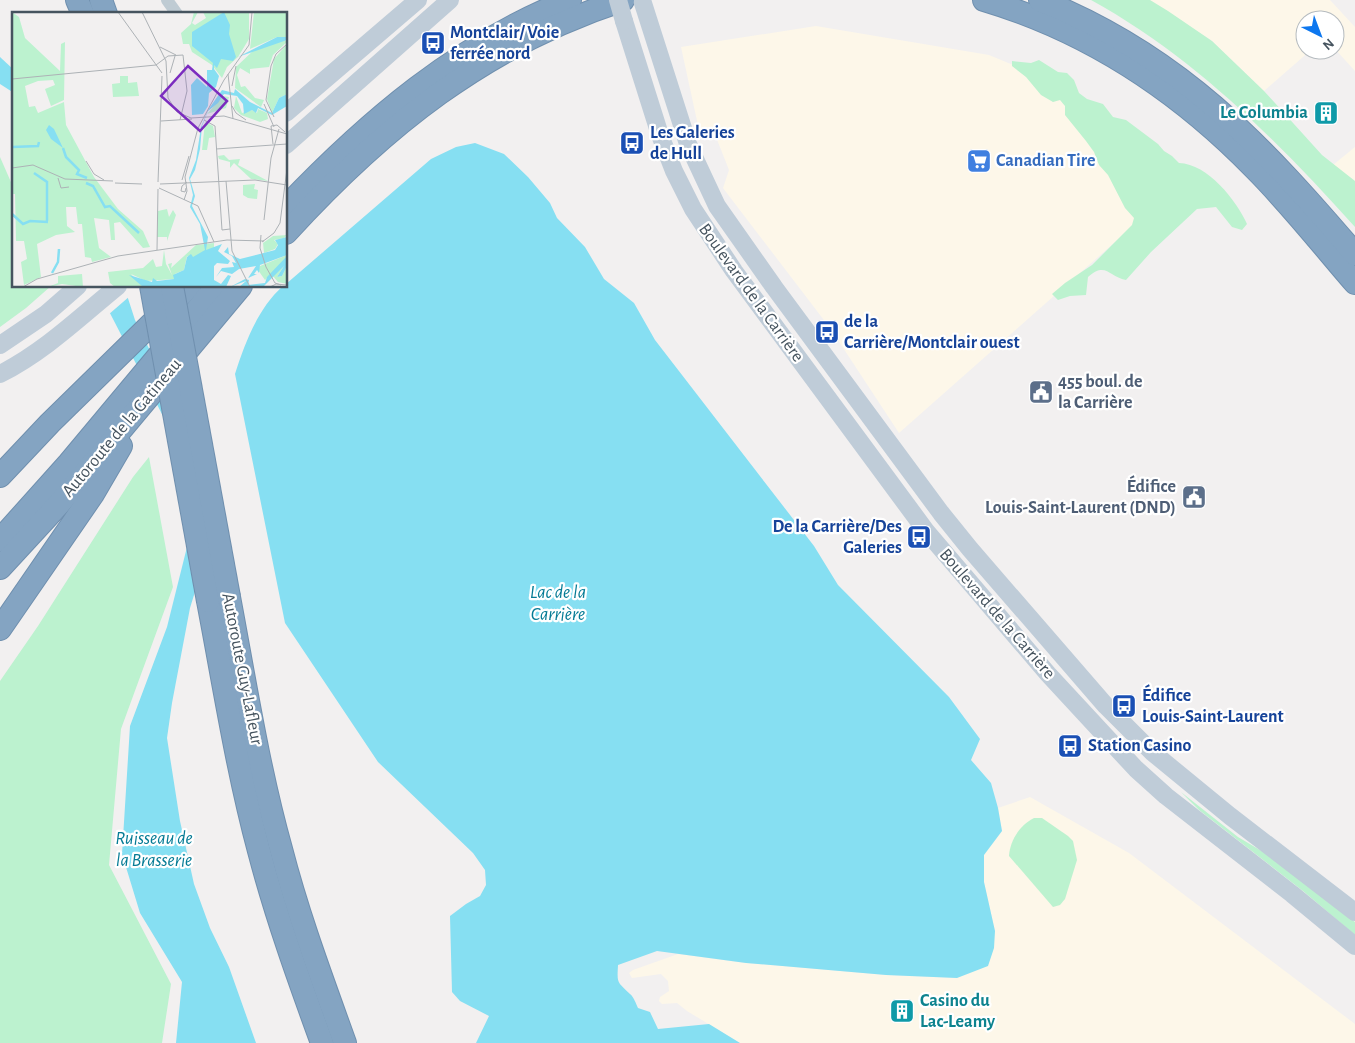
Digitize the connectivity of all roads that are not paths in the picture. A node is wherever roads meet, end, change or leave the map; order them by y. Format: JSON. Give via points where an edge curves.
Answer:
{"nodes":[{"id":1,"x":77,"y":0,"type":"edge"},
{"id":2,"x":101,"y":0,"type":"edge"},
{"id":3,"x":167,"y":0,"type":"edge"},
{"id":4,"x":418,"y":0,"type":"edge"},
{"id":5,"x":450,"y":0,"type":"edge"},
{"id":6,"x":570,"y":0,"type":"edge"},
{"id":7,"x":618,"y":0,"type":"edge"},
{"id":8,"x":984,"y":0,"type":"edge"},
{"id":9,"x":1040,"y":0,"type":"edge"},
{"id":10,"x":644,"y":8,"type":"edge"},
{"id":11,"x":624,"y":10,"type":"edge"},
{"id":12,"x":82,"y":12,"type":"edge"},
{"id":13,"x":105,"y":12,"type":"edge"},
{"id":14,"x":176,"y":12,"type":"edge"},
{"id":15,"x":288,"y":111,"type":"edge"},
{"id":16,"x":288,"y":143,"type":"edge"},
{"id":17,"x":288,"y":205,"type":"edge"},
{"id":18,"x":288,"y":231,"type":"edge"},
{"id":19,"x":1355,"y":254,"type":"edge"},
{"id":20,"x":1355,"y":284,"type":"edge"},
{"id":21,"x":76,"y":288,"type":"edge"},
{"id":22,"x":116,"y":288,"type":"edge"},
{"id":23,"x":151,"y":288,"type":"edge"},
{"id":24,"x":172,"y":288,"type":"edge"},
{"id":25,"x":188,"y":288,"type":"edge"},
{"id":26,"x":216,"y":288,"type":"edge"},
{"id":27,"x":239,"y":288,"type":"edge"},
{"id":28,"x":0,"y":345,"type":"edge"},
{"id":29,"x":176,"y":349,"type":"junction"},
{"id":30,"x":0,"y":374,"type":"edge"},
{"id":31,"x":155,"y":389,"type":"junction"},
{"id":32,"x":134,"y":399,"type":"junction"},
{"id":33,"x":50,"y":423,"type":"junction"},
{"id":34,"x":0,"y":464,"type":"edge"},
{"id":35,"x":0,"y":476,"type":"edge"},
{"id":36,"x":0,"y":540,"type":"edge"},
{"id":37,"x":0,"y":568,"type":"edge"},
{"id":38,"x":219,"y":599,"type":"junction"},
{"id":39,"x":0,"y":629,"type":"edge"},
{"id":40,"x":1355,"y":912,"type":"edge"},
{"id":41,"x":1355,"y":946,"type":"edge"},
{"id":42,"x":289,"y":951,"type":"junction"},
{"id":43,"x":312,"y":1043,"type":"edge"},
{"id":44,"x":322,"y":1043,"type":"edge"},
{"id":45,"x":345,"y":1043,"type":"edge"}],
"edges":[{"from":1,"to":12,"type":"highway"},
{"from":2,"to":13,"type":"highway"},
{"from":3,"to":14,"type":"street"},
{"from":4,"to":15,"type":"main road"},
{"from":5,"to":16,"type":"main road"},
{"from":6,"to":17,"type":"highway","via":[[502,32],[430,77],[356,138]]},
{"from":7,"to":11,"type":"main road","name":"Boulevard de la Carrière","bridge":true},
{"from":8,"to":20,"type":"highway","via":[[1036,18],[1091,44],[1136,70],[1180,102],[1265,179]]},
{"from":9,"to":19,"type":"highway","via":[[1128,43],[1204,96],[1267,154]]},
{"from":10,"to":40,"type":"main road","name":"Boulevard de la Carrière","via":[[688,144],[720,211],[952,526],[1106,706],[1152,752]]},
{"from":11,"to":18,"type":"highway","via":[[544,30],[448,86],[355,163]]},
{"from":11,"to":41,"type":"main road","name":"Boulevard de la Carrière","via":[[660,135],[692,209],[926,531],[1054,681],[1136,769]]},
{"from":21,"to":28,"type":"main road","via":[[46,314]]},
{"from":22,"to":30,"type":"main road","via":[[50,343]]},
{"from":23,"to":38,"type":"highway","name":"Autoroute Guy-Lafleur","bridge":true},
{"from":24,"to":38,"type":"highway","name":"Autoroute Guy-Lafleur","bridge":true},
{"from":25,"to":33,"type":"highway"},
{"from":26,"to":29,"type":"highway","name":"Autoroute de la Gatineau"},
{"from":27,"to":29,"type":"highway","name":"Autoroute de la Gatineau"},
{"from":29,"to":31,"type":"highway","name":"Autoroute de la Gatineau"},
{"from":29,"to":32,"type":"highway","name":"Autoroute de la Gatineau"},
{"from":31,"to":32,"type":"highway","name":"Autoroute de la Gatineau"},
{"from":31,"to":39,"type":"highway","via":[[93,494]]},
{"from":32,"to":36,"type":"highway","name":"Autoroute de la Gatineau","via":[[69,463]]},
{"from":32,"to":37,"type":"highway","name":"Autoroute de la Gatineau","via":[[59,504]]},
{"from":33,"to":34,"type":"highway"},
{"from":33,"to":35,"type":"highway"},
{"from":38,"to":42,"type":"highway","name":"Autoroute Guy-Lafleur","via":[[234,740],[250,815]]},
{"from":38,"to":45,"type":"highway","name":"Autoroute Guy-Lafleur","via":[[280,849]]},
{"from":42,"to":43,"type":"highway"},
{"from":42,"to":44,"type":"highway","name":"Autoroute Guy-Lafleur"}]}
